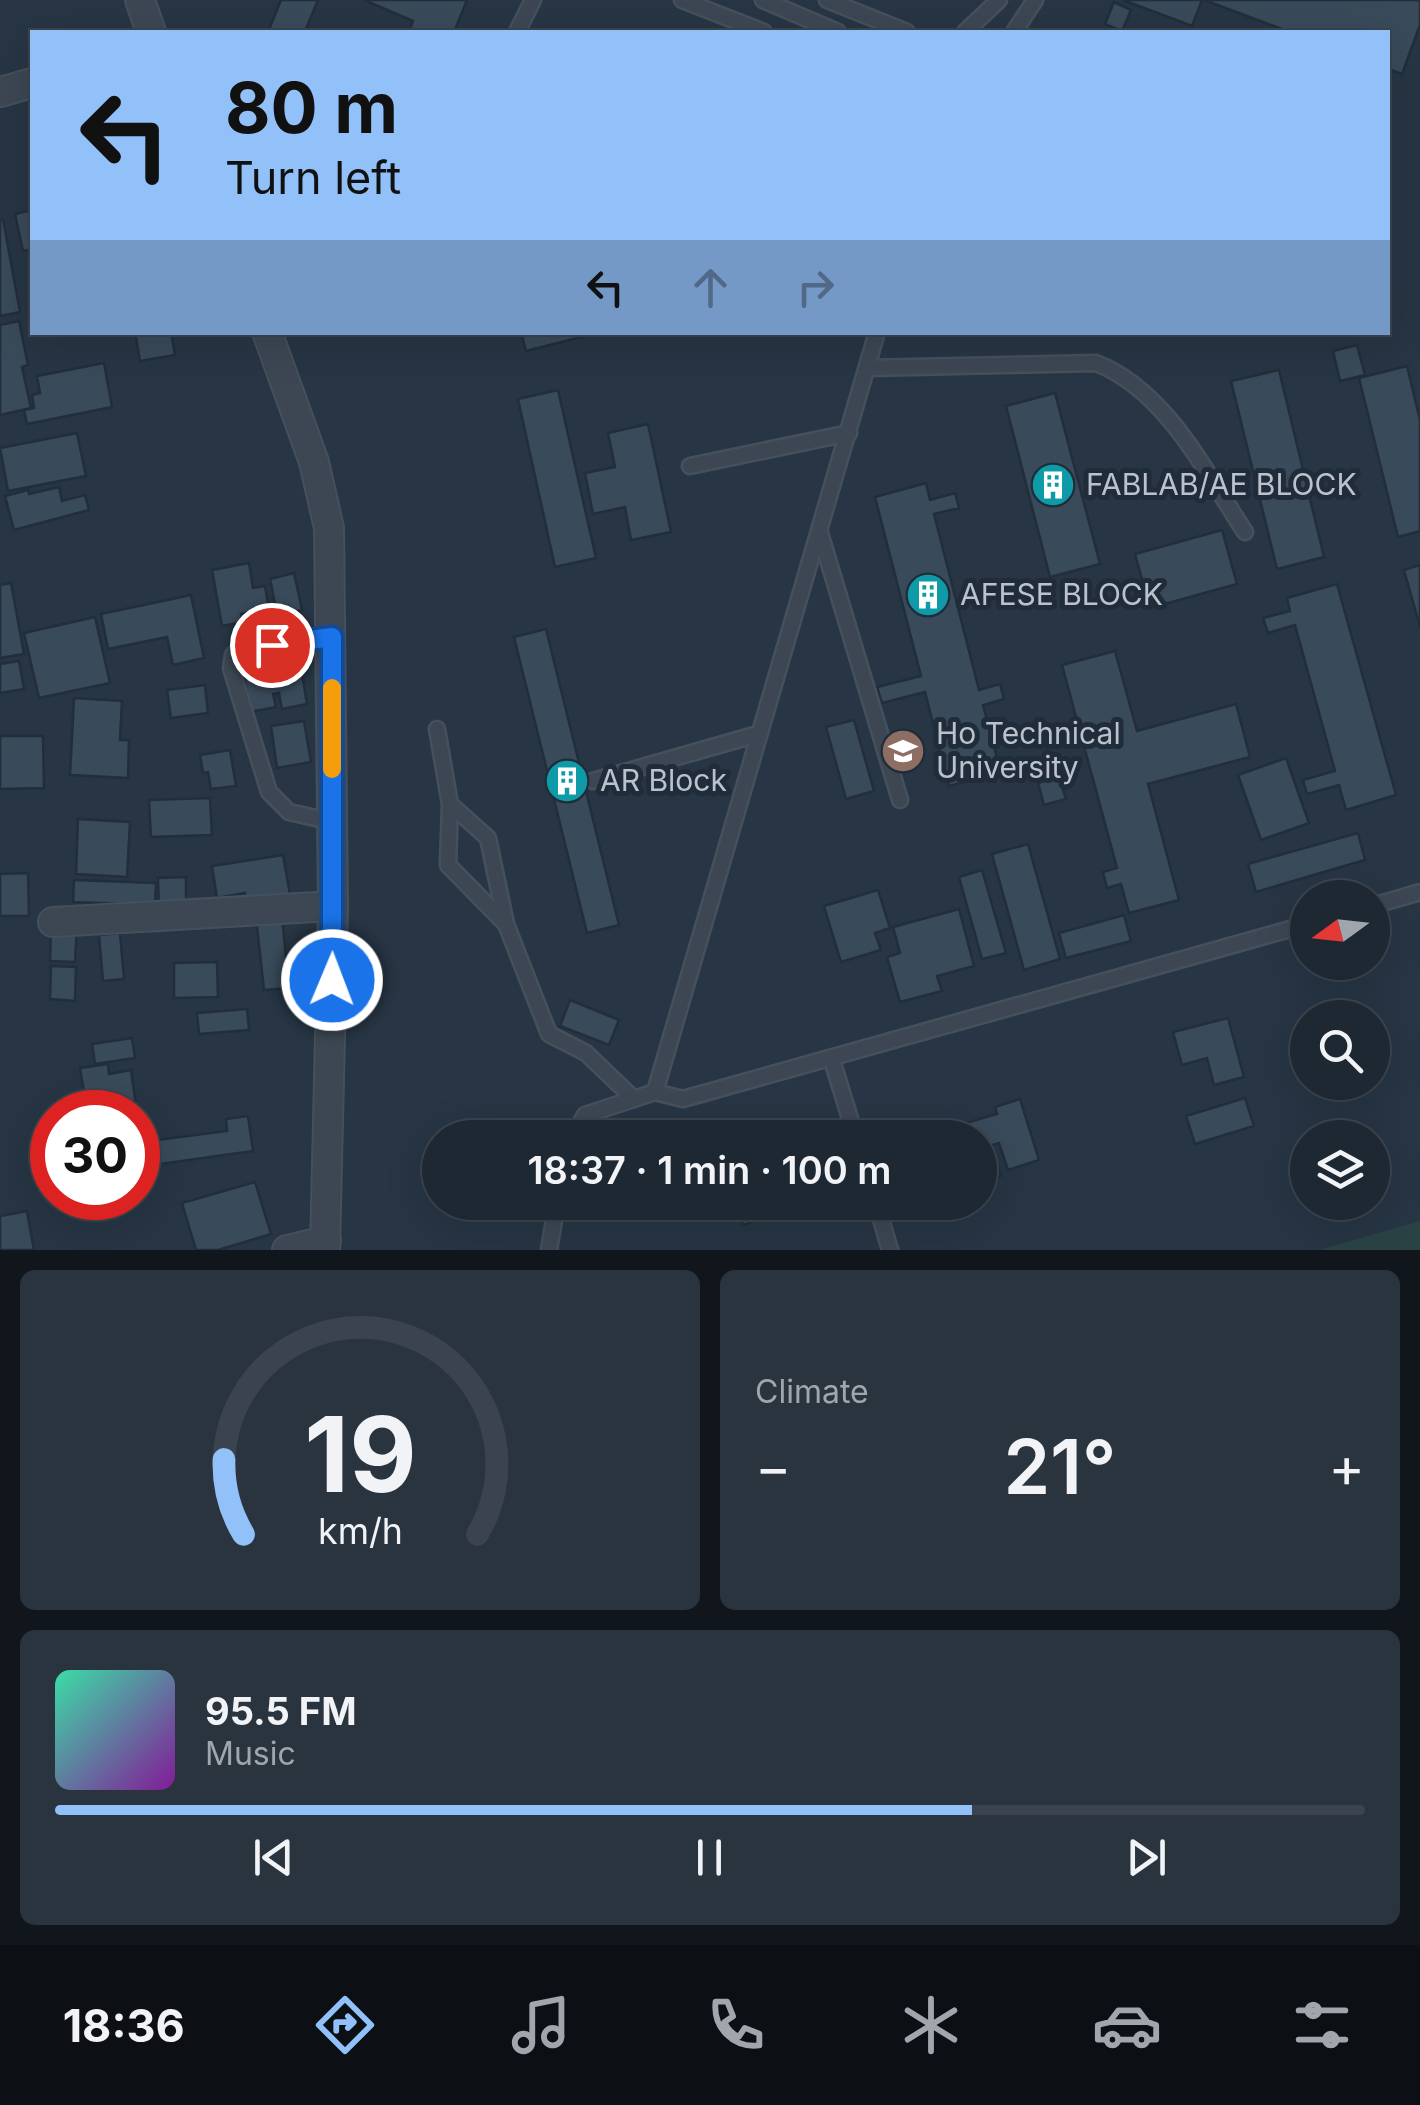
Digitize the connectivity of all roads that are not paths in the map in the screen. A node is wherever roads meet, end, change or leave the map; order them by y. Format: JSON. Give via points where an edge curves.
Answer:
{"nodes":[{"id":1,"x":140,"y":0,"type":"edge"},
{"id":2,"x":533,"y":0,"type":"edge"},
{"id":3,"x":682,"y":0,"type":"edge"},
{"id":4,"x":763,"y":0,"type":"edge"},
{"id":5,"x":826,"y":0,"type":"edge"},
{"id":6,"x":999,"y":0,"type":"edge"},
{"id":7,"x":1034,"y":0,"type":"edge"},
{"id":8,"x":150,"y":30,"type":"edge"},
{"id":9,"x":517,"y":30,"type":"edge"},
{"id":10,"x":759,"y":30,"type":"edge"},
{"id":11,"x":833,"y":30,"type":"edge"},
{"id":12,"x":901,"y":30,"type":"edge"},
{"id":13,"x":967,"y":30,"type":"edge"},
{"id":14,"x":1015,"y":30,"type":"edge"},
{"id":15,"x":30,"y":84,"type":"edge"},
{"id":16,"x":0,"y":92,"type":"edge"},
{"id":17,"x":268,"y":335,"type":"edge"},
{"id":18,"x":876,"y":335,"type":"edge"},
{"id":19,"x":867,"y":368,"type":"junction"},
{"id":20,"x":848,"y":433,"type":"junction"},
{"id":21,"x":690,"y":466,"type":"dead end"},
{"id":22,"x":820,"y":532,"type":"junction"},
{"id":23,"x":1245,"y":532,"type":"dead end"},
{"id":24,"x":332,"y":637,"type":"junction"},
{"id":25,"x":438,"y":729,"type":"dead end"},
{"id":26,"x":758,"y":734,"type":"junction"},
{"id":27,"x":593,"y":782,"type":"dead end"},
{"id":28,"x":900,"y":800,"type":"dead end"},
{"id":29,"x":450,"y":804,"type":"junction"},
{"id":30,"x":332,"y":822,"type":"junction"},
{"id":31,"x":1420,"y":892,"type":"edge"},
{"id":32,"x":1390,"y":901,"type":"edge"},
{"id":33,"x":333,"y":906,"type":"junction"},
{"id":34,"x":53,"y":922,"type":"dead end"},
{"id":35,"x":506,"y":924,"type":"junction"},
{"id":36,"x":1290,"y":929,"type":"edge"},
{"id":37,"x":832,"y":1060,"type":"junction"},
{"id":38,"x":655,"y":1092,"type":"junction"},
{"id":39,"x":634,"y":1099,"type":"junction"},
{"id":40,"x":582,"y":1120,"type":"edge"},
{"id":41,"x":850,"y":1120,"type":"edge"},
{"id":42,"x":554,"y":1220,"type":"edge"},
{"id":43,"x":881,"y":1220,"type":"edge"},
{"id":44,"x":325,"y":1245,"type":"edge"},
{"id":45,"x":287,"y":1250,"type":"edge"},
{"id":46,"x":548,"y":1250,"type":"edge"},
{"id":47,"x":890,"y":1250,"type":"edge"}],
"edges":[{"from":1,"to":8,"type":"street"},
{"from":2,"to":9,"type":"lane"},
{"from":3,"to":10,"type":"lane"},
{"from":4,"to":11,"type":"lane"},
{"from":5,"to":12,"type":"lane"},
{"from":6,"to":13,"type":"lane"},
{"from":7,"to":14,"type":"lane"},
{"from":15,"to":16,"type":"street"},
{"from":17,"to":24,"type":"street","via":[[314,462],[329,528]]},
{"from":18,"to":19,"type":"lane"},
{"from":19,"to":20,"type":"lane"},
{"from":19,"to":23,"type":"lane","via":[[1096,363],[1120,372],[1189,446]]},
{"from":20,"to":21,"type":"lane"},
{"from":20,"to":22,"type":"lane"},
{"from":22,"to":26,"type":"lane"},
{"from":22,"to":28,"type":"lane"},
{"from":24,"to":30,"type":"street"},
{"from":24,"to":30,"type":"lane","via":[[241,648],[232,668],[269,792],[289,812]]},
{"from":25,"to":29,"type":"lane"},
{"from":26,"to":27,"type":"lane"},
{"from":26,"to":38,"type":"lane"},
{"from":29,"to":35,"type":"lane","via":[[488,838]]},
{"from":29,"to":35,"type":"lane","via":[[448,865]]},
{"from":30,"to":33,"type":"street"},
{"from":31,"to":32,"type":"lane"},
{"from":33,"to":34,"type":"street"},
{"from":33,"to":44,"type":"street"},
{"from":35,"to":39,"type":"lane","via":[[550,1034],[586,1053]]},
{"from":36,"to":37,"type":"lane"},
{"from":37,"to":38,"type":"lane","via":[[683,1099]]},
{"from":37,"to":41,"type":"lane"},
{"from":38,"to":39,"type":"lane"},
{"from":39,"to":40,"type":"lane"},
{"from":42,"to":46,"type":"lane"},
{"from":43,"to":47,"type":"lane"},
{"from":44,"to":45,"type":"street"}]}
